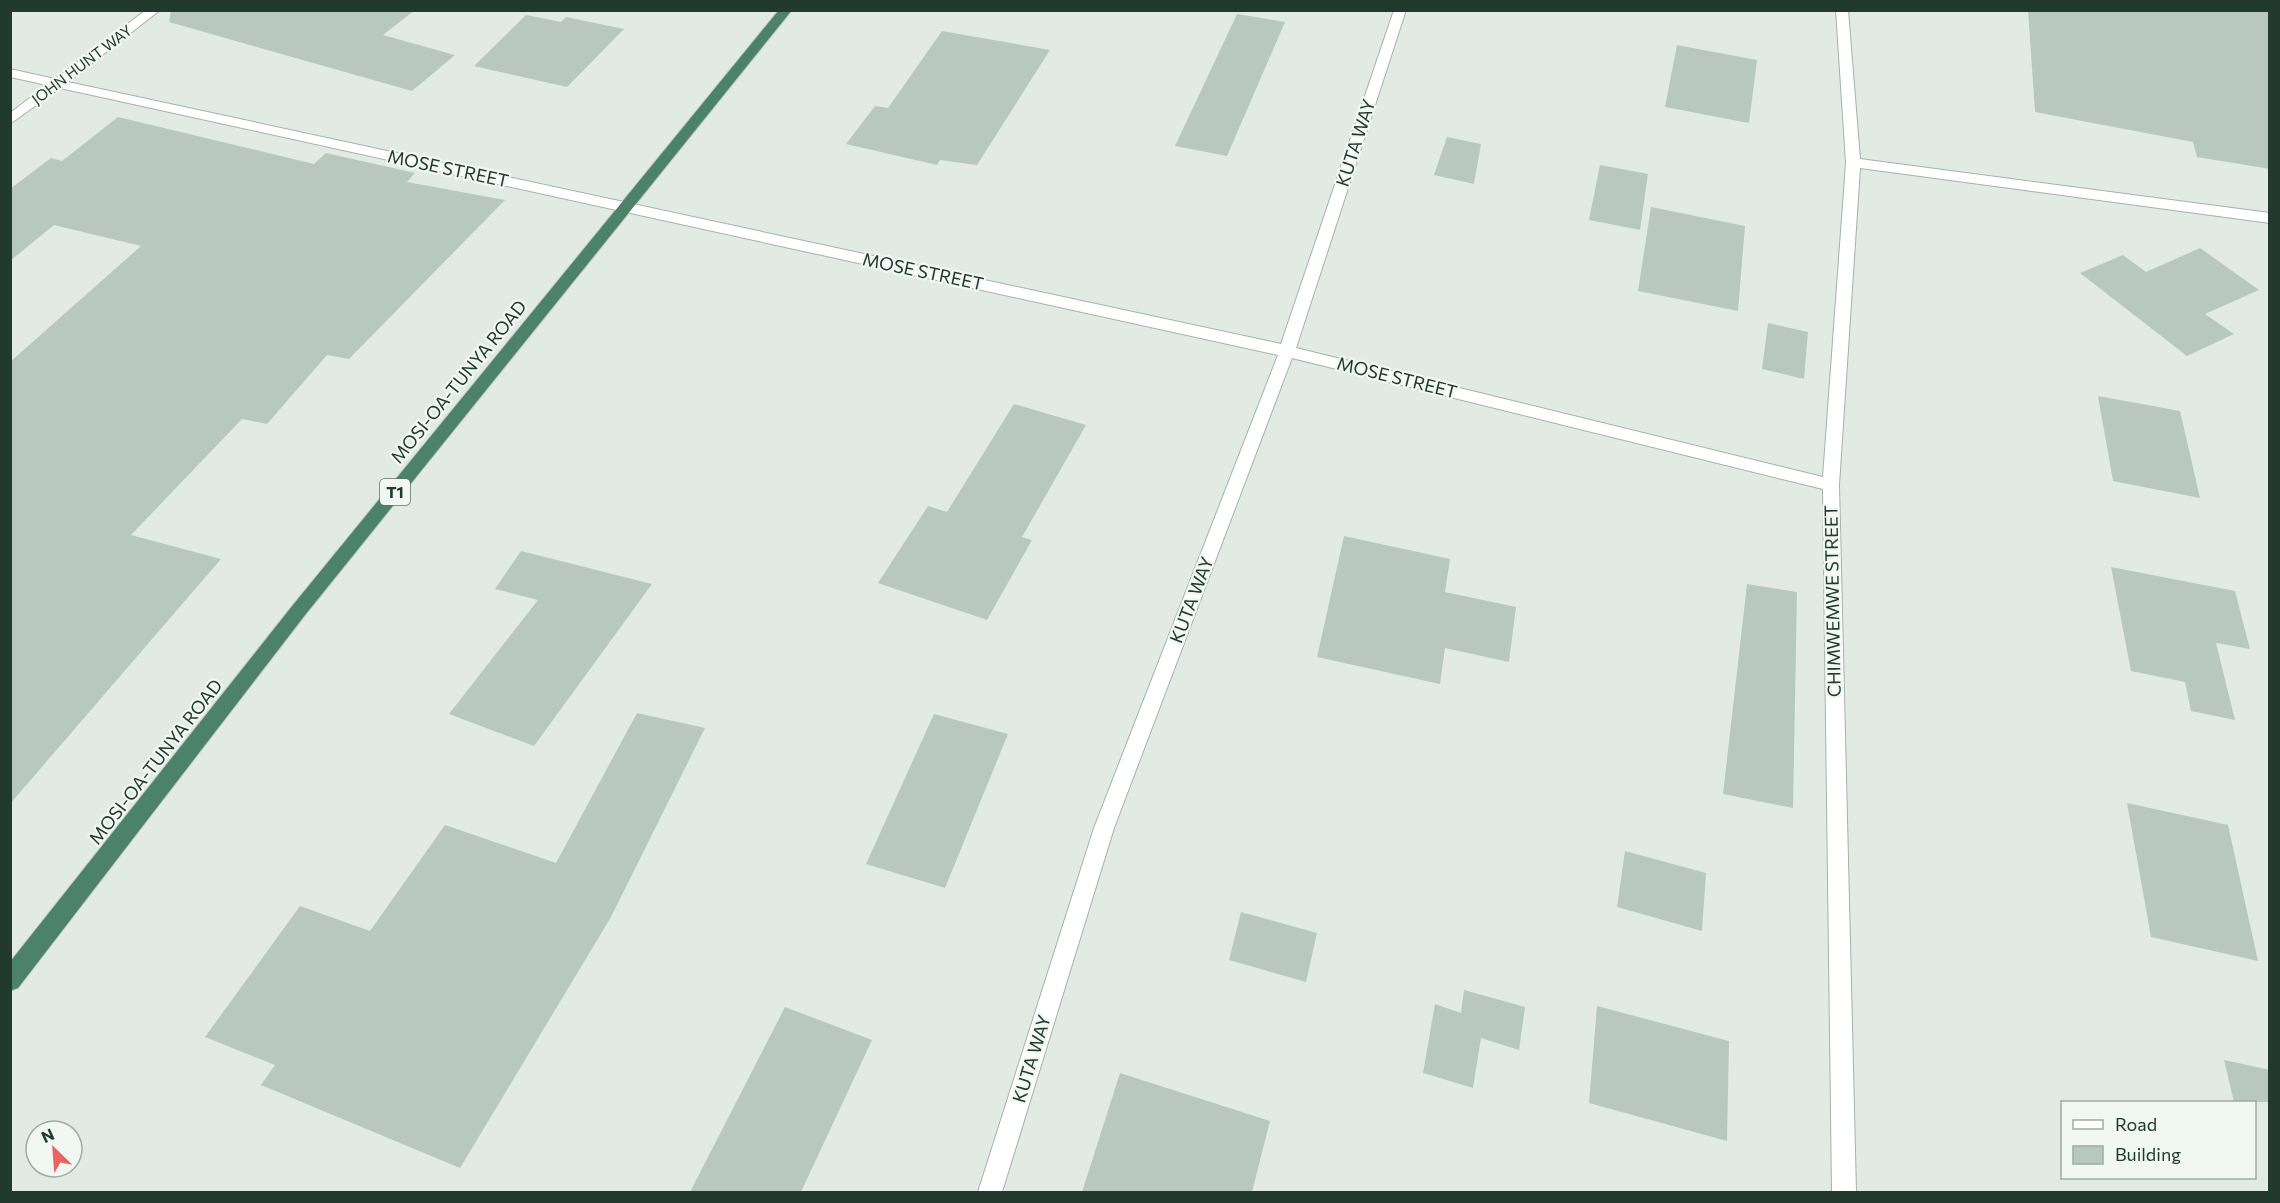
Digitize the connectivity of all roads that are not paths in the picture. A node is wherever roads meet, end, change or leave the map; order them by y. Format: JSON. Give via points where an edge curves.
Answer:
{"nodes":[{"id":1,"x":154,"y":10,"type":"edge"},
{"id":2,"x":786,"y":10,"type":"edge"},
{"id":3,"x":1401,"y":10,"type":"edge"},
{"id":4,"x":1842,"y":10,"type":"edge"},
{"id":5,"x":10,"y":73,"type":"edge"},
{"id":6,"x":56,"y":84,"type":"junction"},
{"id":7,"x":10,"y":120,"type":"edge"},
{"id":8,"x":1853,"y":163,"type":"junction"},
{"id":9,"x":627,"y":207,"type":"junction"},
{"id":10,"x":2270,"y":218,"type":"edge"},
{"id":11,"x":1287,"y":351,"type":"junction"},
{"id":12,"x":1831,"y":485,"type":"junction"},
{"id":13,"x":10,"y":980,"type":"edge"},
{"id":14,"x":990,"y":1192,"type":"edge"},
{"id":15,"x":1844,"y":1192,"type":"edge"}],
"edges":[{"from":1,"to":6,"type":"street","name":"JOHN HUNT WAY"},
{"from":2,"to":9,"type":"highway","name":"MOSI-OA-TUNYA ROAD","number":"T1"},
{"from":3,"to":11,"type":"street","name":"KUTA WAY"},
{"from":4,"to":8,"type":"street","name":"CHIMWEMWE STREET"},
{"from":5,"to":6,"type":"street","name":"MOSE STREET"},
{"from":6,"to":7,"type":"street","name":"JOHN HUNT WAY"},
{"from":6,"to":9,"type":"street","name":"MOSE STREET"},
{"from":8,"to":10,"type":"street"},
{"from":8,"to":12,"type":"street","name":"CHIMWEMWE STREET"},
{"from":9,"to":11,"type":"street","name":"MOSE STREET"},
{"from":9,"to":13,"type":"highway","name":"MOSI-OA-TUNYA ROAD","number":"T1","via":[[299,610]]},
{"from":11,"to":12,"type":"street","name":"MOSE STREET"},
{"from":11,"to":14,"type":"street","name":"KUTA WAY","via":[[1104,828]]},
{"from":12,"to":15,"type":"street","name":"CHIMWEMWE STREET"}]}
